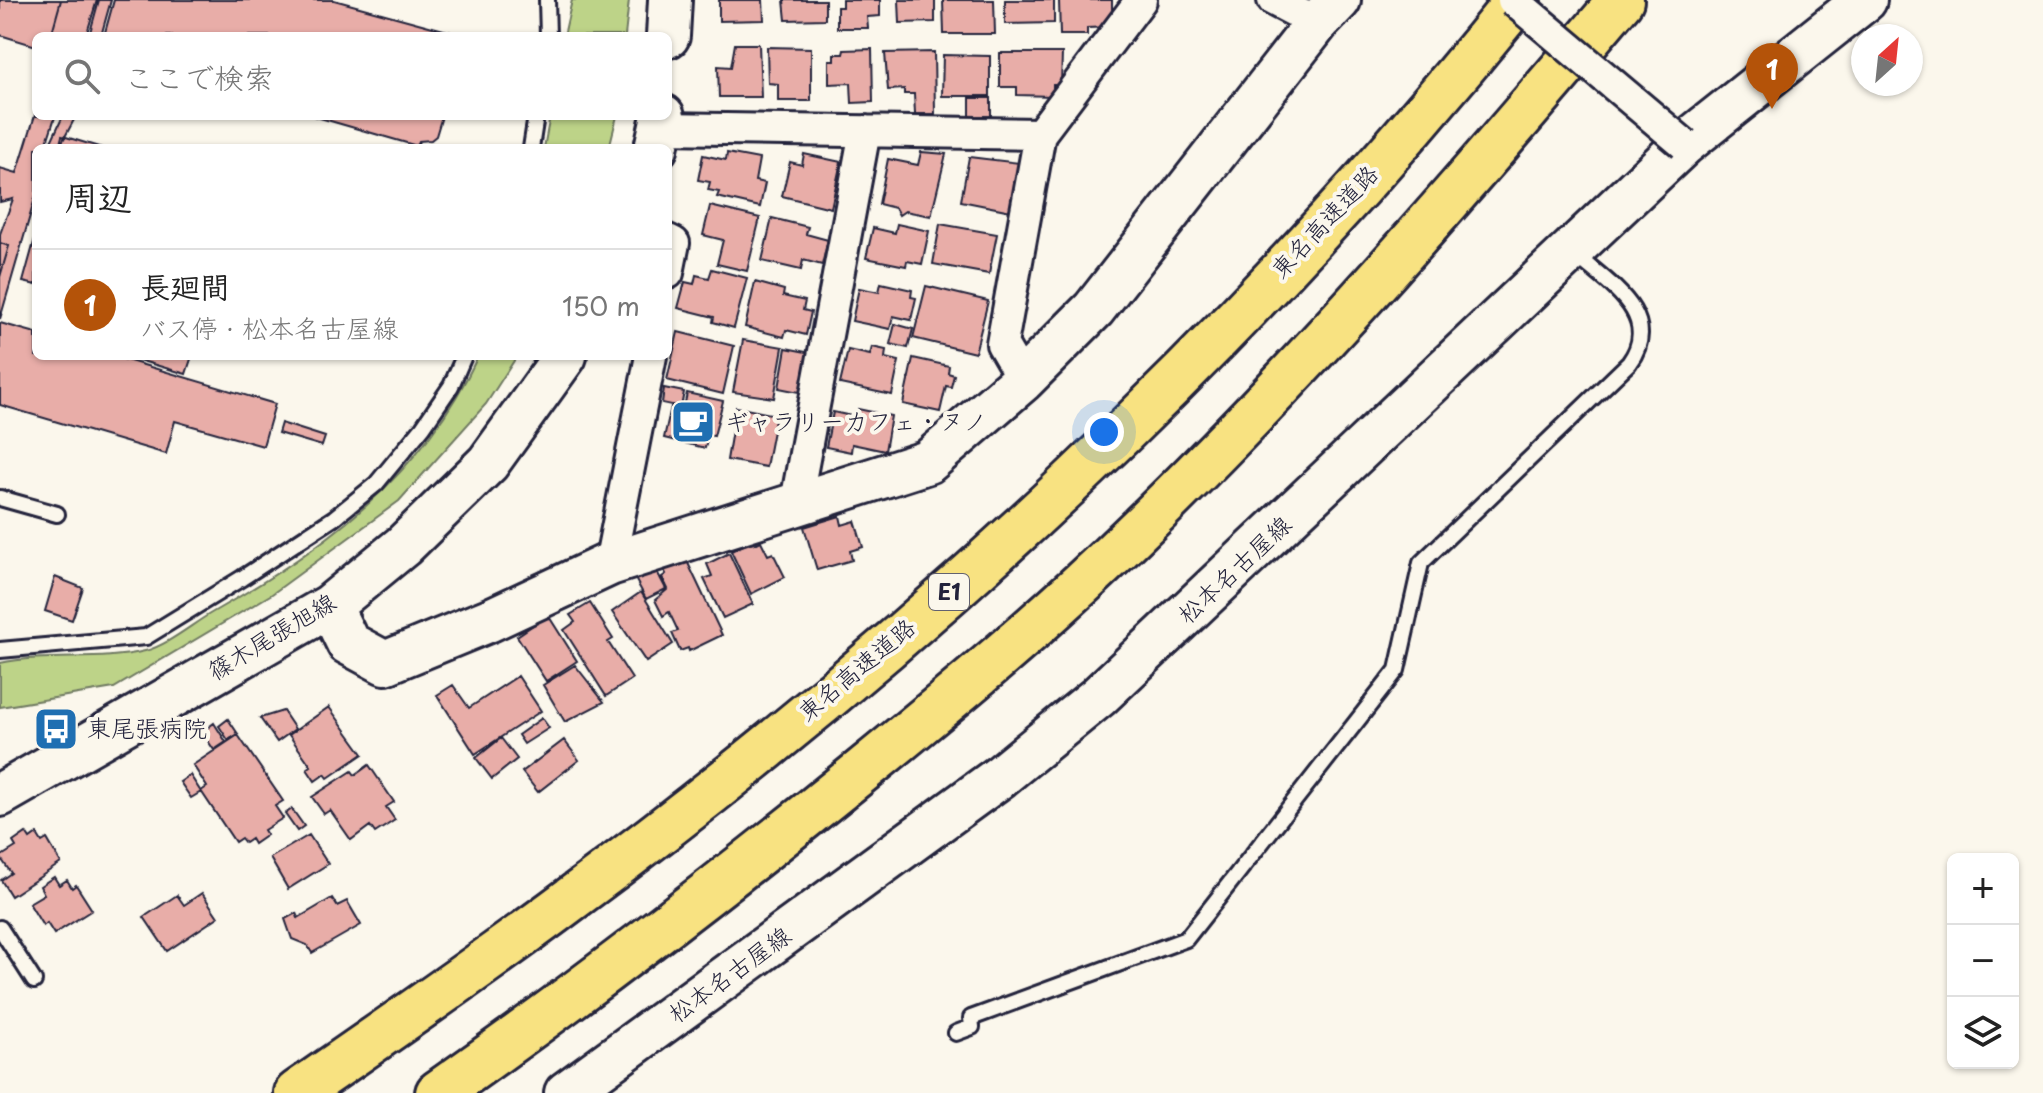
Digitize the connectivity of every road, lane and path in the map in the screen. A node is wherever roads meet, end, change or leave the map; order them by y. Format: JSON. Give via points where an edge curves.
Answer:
{"nodes":[{"id":1,"x":547,"y":0,"type":"edge"},
{"id":2,"x":670,"y":0,"type":"edge"},
{"id":3,"x":1141,"y":0,"type":"edge"},
{"id":4,"x":1273,"y":0,"type":"edge"},
{"id":5,"x":1515,"y":0,"type":"edge"},
{"id":6,"x":1621,"y":0,"type":"edge"},
{"id":7,"x":1849,"y":4,"type":"edge"},
{"id":8,"x":1328,"y":12,"type":"edge"},
{"id":9,"x":548,"y":32,"type":"edge"},
{"id":10,"x":668,"y":32,"type":"edge"},
{"id":11,"x":535,"y":120,"type":"edge"},
{"id":12,"x":660,"y":131,"type":"edge"},
{"id":13,"x":865,"y":131,"type":"junction"},
{"id":14,"x":1040,"y":134,"type":"junction"},
{"id":15,"x":532,"y":144,"type":"edge"},
{"id":16,"x":1684,"y":144,"type":"junction"},
{"id":17,"x":1571,"y":250,"type":"junction"},
{"id":18,"x":462,"y":360,"type":"edge"},
{"id":19,"x":562,"y":360,"type":"edge"},
{"id":20,"x":650,"y":360,"type":"edge"},
{"id":21,"x":1023,"y":380,"type":"junction"},
{"id":22,"x":0,"y":498,"type":"edge"},
{"id":23,"x":796,"y":502,"type":"junction"},
{"id":24,"x":57,"y":514,"type":"dead end"},
{"id":25,"x":610,"y":564,"type":"junction"},
{"id":26,"x":330,"y":606,"type":"junction"},
{"id":27,"x":0,"y":650,"type":"edge"},
{"id":28,"x":0,"y":795,"type":"edge"},
{"id":29,"x":0,"y":928,"type":"edge"},
{"id":30,"x":34,"y":981,"type":"dead end"},
{"id":31,"x":956,"y":1033,"type":"dead end"},
{"id":32,"x":297,"y":1093,"type":"edge"},
{"id":33,"x":438,"y":1093,"type":"edge"},
{"id":34,"x":566,"y":1093,"type":"edge"}],
"edges":[{"from":1,"to":9,"type":"lane"},
{"from":2,"to":10,"type":"main road"},
{"from":3,"to":14,"type":"street"},
{"from":4,"to":8,"type":"street"},
{"from":5,"to":16,"type":"street","bridge":true},
{"from":5,"to":32,"type":"highway","name":"東名高速道路","number":"E1","via":[[1320,231],[1176,378],[944,596],[569,902]]},
{"from":6,"to":33,"type":"highway","via":[[1456,195],[1285,384],[1132,537],[958,693],[772,844],[588,988]]},
{"from":7,"to":16,"type":"main road","name":"松本名古屋線"},
{"from":8,"to":21,"type":"main road","via":[[1094,309]]},
{"from":11,"to":15,"type":"lane"},
{"from":12,"to":13,"type":"street"},
{"from":13,"to":14,"type":"street"},
{"from":13,"to":23,"type":"street"},
{"from":14,"to":21,"type":"street","via":[[1002,344]]},
{"from":16,"to":17,"type":"main road","name":"松本名古屋線"},
{"from":17,"to":31,"type":"lane","via":[[1629,304],[1642,333],[1640,348],[1421,563],[1397,670],[1186,939],[971,1018],[972,1027]]},
{"from":17,"to":34,"type":"main road","name":"松本名古屋線","via":[[1098,697],[1001,776]]},
{"from":18,"to":27,"type":"lane","via":[[430,417],[376,484],[242,578],[146,637]]},
{"from":19,"to":26,"type":"main road","name":"篠木尾張旭線","via":[[488,463],[403,546]]},
{"from":20,"to":25,"type":"street"},
{"from":21,"to":23,"type":"main road","via":[[928,462]]},
{"from":22,"to":24,"type":"lane"},
{"from":23,"to":25,"type":"main road"},
{"from":25,"to":26,"type":"main road","via":[[385,663],[348,643]]},
{"from":26,"to":28,"type":"main road","name":"篠木尾張旭線"},
{"from":29,"to":30,"type":"lane"}]}
